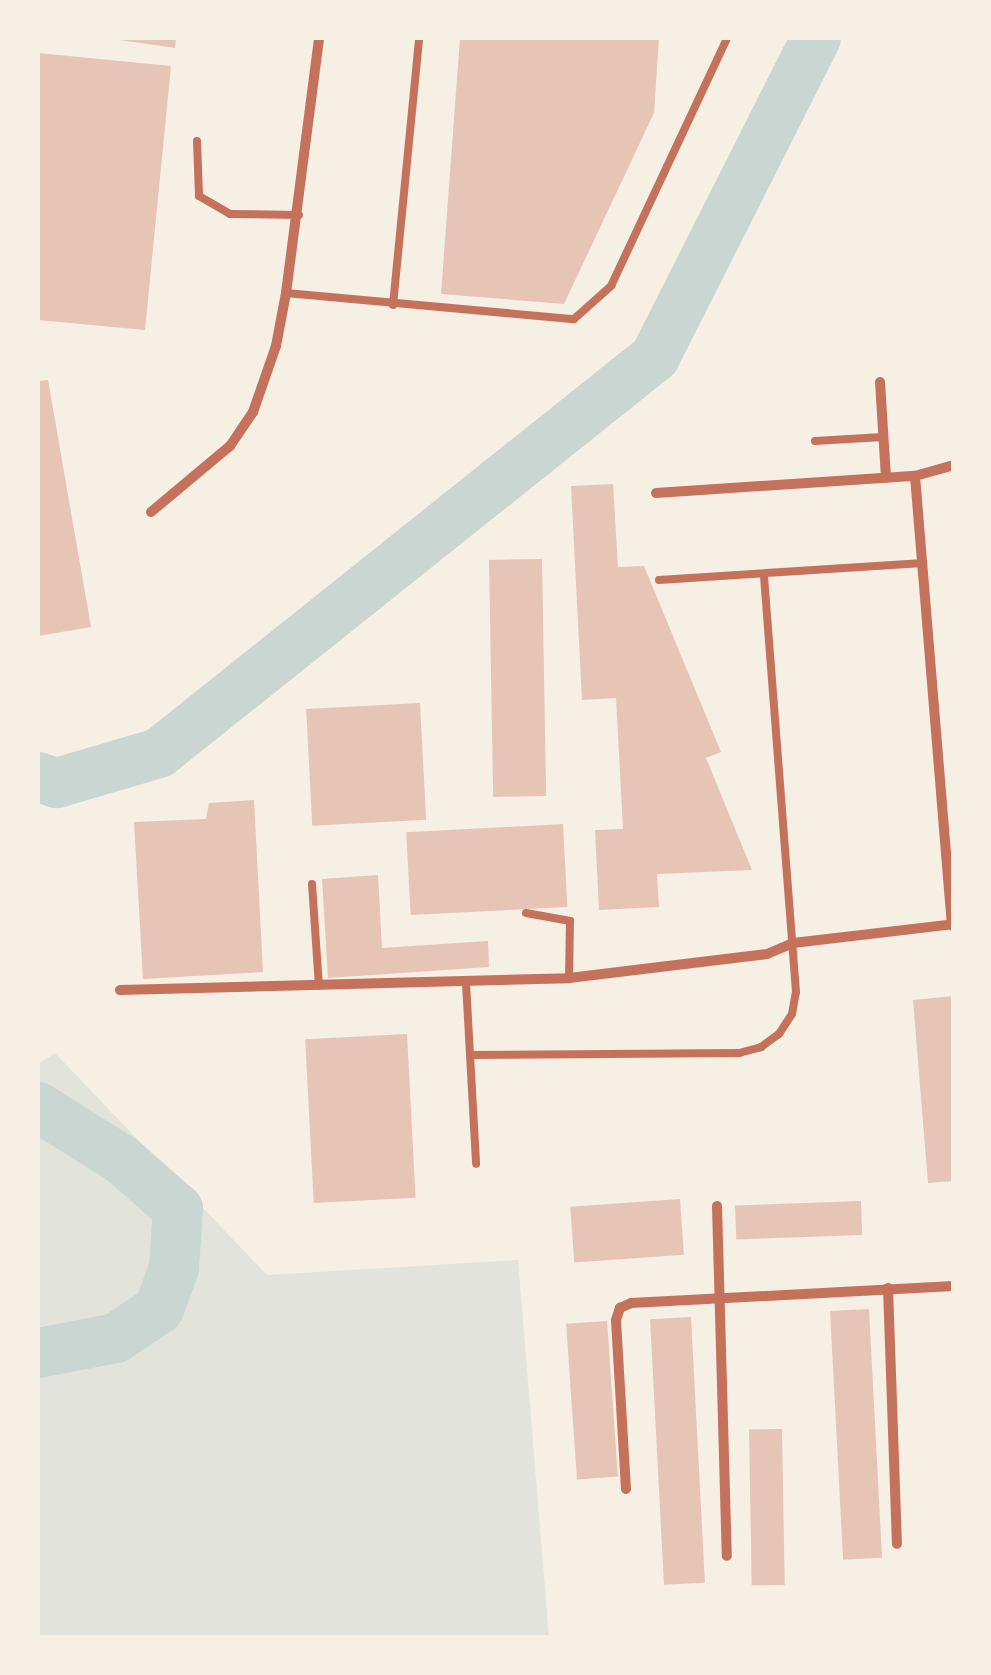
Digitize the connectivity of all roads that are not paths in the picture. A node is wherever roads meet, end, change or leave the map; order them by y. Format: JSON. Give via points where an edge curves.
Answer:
{"nodes":[{"id":1,"x":319,"y":38,"type":"edge"},
{"id":2,"x":419,"y":38,"type":"edge"},
{"id":3,"x":726,"y":38,"type":"edge"},
{"id":4,"x":197,"y":141,"type":"dead end"},
{"id":5,"x":299,"y":215,"type":"junction"},
{"id":6,"x":286,"y":293,"type":"junction"},
{"id":7,"x":393,"y":305,"type":"junction"},
{"id":8,"x":880,"y":382,"type":"dead end"},
{"id":9,"x":883,"y":437,"type":"junction"},
{"id":10,"x":815,"y":440,"type":"dead end"},
{"id":11,"x":954,"y":465,"type":"edge"},
{"id":12,"x":915,"y":476,"type":"junction"},
{"id":13,"x":886,"y":478,"type":"junction"},
{"id":14,"x":656,"y":493,"type":"dead end"},
{"id":15,"x":150,"y":512,"type":"dead end"},
{"id":16,"x":919,"y":563,"type":"junction"},
{"id":17,"x":764,"y":576,"type":"junction"},
{"id":18,"x":658,"y":580,"type":"dead end"},
{"id":19,"x":312,"y":884,"type":"dead end"},
{"id":20,"x":526,"y":913,"type":"dead end"},
{"id":21,"x":953,"y":924,"type":"edge"},
{"id":22,"x":793,"y":943,"type":"junction"},
{"id":23,"x":569,"y":978,"type":"junction"},
{"id":24,"x":466,"y":983,"type":"junction"},
{"id":25,"x":320,"y":986,"type":"junction"},
{"id":26,"x":120,"y":990,"type":"dead end"},
{"id":27,"x":470,"y":1055,"type":"junction"},
{"id":28,"x":476,"y":1164,"type":"dead end"},
{"id":29,"x":718,"y":1206,"type":"dead end"},
{"id":30,"x":954,"y":1286,"type":"edge"},
{"id":31,"x":888,"y":1288,"type":"junction"},
{"id":32,"x":718,"y":1298,"type":"junction"},
{"id":33,"x":626,"y":1489,"type":"dead end"},
{"id":34,"x":897,"y":1544,"type":"dead end"},
{"id":35,"x":728,"y":1556,"type":"dead end"}],
"edges":[{"from":1,"to":5,"type":"street"},
{"from":2,"to":7,"type":"lane"},
{"from":3,"to":7,"type":"lane","via":[[611,286],[585,311],[562,320]]},
{"from":4,"to":5,"type":"lane","via":[[198,196],[230,214]]},
{"from":5,"to":6,"type":"street"},
{"from":6,"to":7,"type":"lane"},
{"from":6,"to":15,"type":"street","via":[[253,412],[230,446]]},
{"from":8,"to":9,"type":"street"},
{"from":9,"to":10,"type":"lane"},
{"from":9,"to":13,"type":"street"},
{"from":11,"to":12,"type":"street"},
{"from":12,"to":13,"type":"street"},
{"from":12,"to":16,"type":"street"},
{"from":13,"to":14,"type":"street"},
{"from":16,"to":17,"type":"lane"},
{"from":16,"to":21,"type":"street"},
{"from":17,"to":18,"type":"lane"},
{"from":17,"to":22,"type":"lane"},
{"from":19,"to":25,"type":"lane"},
{"from":20,"to":23,"type":"lane","via":[[570,921]]},
{"from":21,"to":22,"type":"street"},
{"from":22,"to":23,"type":"street","via":[[766,954]]},
{"from":22,"to":27,"type":"lane","via":[[792,1014],[761,1048]]},
{"from":23,"to":24,"type":"street"},
{"from":24,"to":25,"type":"street"},
{"from":24,"to":27,"type":"lane"},
{"from":25,"to":26,"type":"street"},
{"from":27,"to":28,"type":"lane"},
{"from":29,"to":32,"type":"street"},
{"from":30,"to":31,"type":"street"},
{"from":31,"to":32,"type":"street"},
{"from":31,"to":34,"type":"street"},
{"from":32,"to":33,"type":"street","via":[[620,1308]]},
{"from":32,"to":35,"type":"street"}]}
